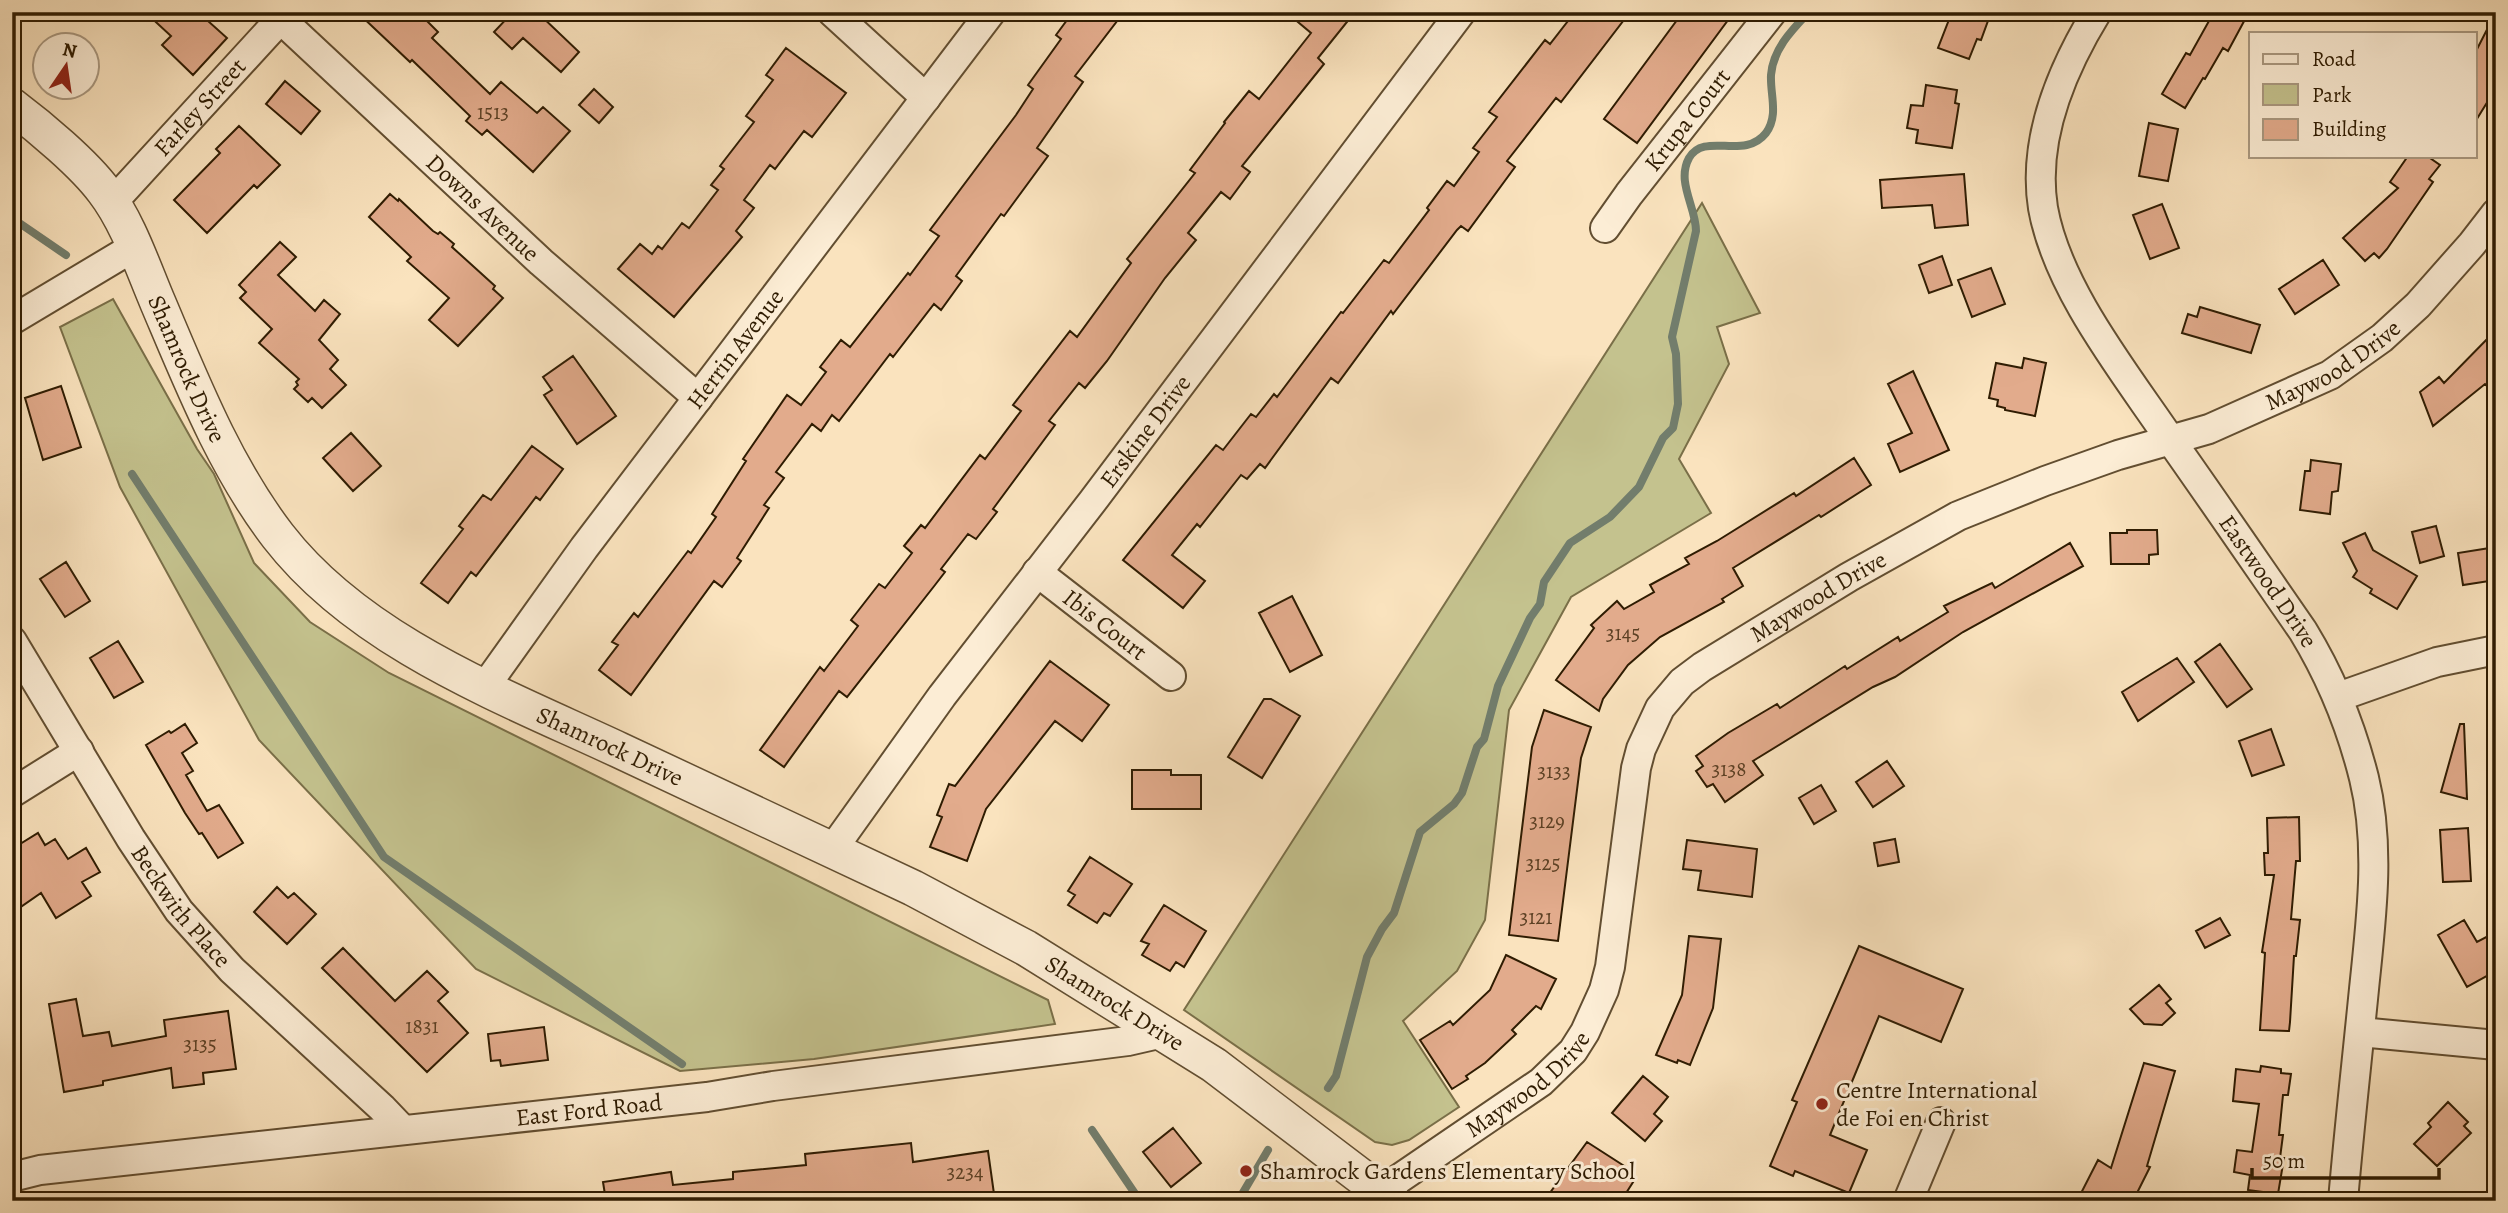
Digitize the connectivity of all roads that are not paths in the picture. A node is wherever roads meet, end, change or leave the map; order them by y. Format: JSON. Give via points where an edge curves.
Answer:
{"nodes":[{"id":1,"x":832,"y":12,"type":"edge"},
{"id":2,"x":991,"y":12,"type":"edge"},
{"id":3,"x":1461,"y":12,"type":"edge"},
{"id":4,"x":1772,"y":12,"type":"edge"},
{"id":5,"x":2098,"y":12,"type":"edge"},
{"id":6,"x":281,"y":15,"type":"edge"},
{"id":7,"x":926,"y":98,"type":"junction"},
{"id":8,"x":12,"y":106,"type":"edge"},
{"id":9,"x":112,"y":203,"type":"junction"},
{"id":10,"x":2496,"y":213,"type":"edge"},
{"id":11,"x":1605,"y":228,"type":"dead end"},
{"id":12,"x":134,"y":247,"type":"junction"},
{"id":13,"x":12,"y":320,"type":"edge"},
{"id":14,"x":698,"y":398,"type":"junction"},
{"id":15,"x":2171,"y":440,"type":"junction"},
{"id":16,"x":1037,"y":572,"type":"junction"},
{"id":17,"x":12,"y":641,"type":"edge"},
{"id":18,"x":2496,"y":650,"type":"edge"},
{"id":19,"x":1171,"y":676,"type":"dead end"},
{"id":20,"x":484,"y":688,"type":"junction"},
{"id":21,"x":2338,"y":697,"type":"junction"},
{"id":22,"x":79,"y":751,"type":"junction"},
{"id":23,"x":12,"y":793,"type":"edge"},
{"id":24,"x":832,"y":850,"type":"junction"},
{"id":25,"x":2360,"y":1031,"type":"junction"},
{"id":26,"x":1163,"y":1033,"type":"junction"},
{"id":27,"x":2496,"y":1045,"type":"edge"},
{"id":28,"x":1941,"y":1122,"type":"dead end"},
{"id":29,"x":403,"y":1130,"type":"junction"},
{"id":30,"x":12,"y":1177,"type":"edge"},
{"id":31,"x":1387,"y":1196,"type":"edge"},
{"id":32,"x":1908,"y":1201,"type":"edge"},
{"id":33,"x":2343,"y":1201,"type":"edge"}],
"edges":[{"from":1,"to":7,"type":"street"},
{"from":2,"to":7,"type":"street","name":"Herrin Avenue"},
{"from":3,"to":16,"type":"street","name":"Erskine Drive"},
{"from":4,"to":11,"type":"street","name":"Krupa Court"},
{"from":5,"to":15,"type":"street","name":"Eastwood Drive","via":[[2067,64],[2052,109],[2041,169],[2043,207],[2056,256],[2071,289]]},
{"from":6,"to":9,"type":"street","name":"Farley Street"},
{"from":6,"to":14,"type":"street","name":"Downs Avenue","via":[[541,262]]},
{"from":7,"to":14,"type":"street","name":"Herrin Avenue"},
{"from":8,"to":9,"type":"street","name":"Shamrock Drive","via":[[64,151]]},
{"from":9,"to":12,"type":"street","name":"Shamrock Drive"},
{"from":10,"to":15,"type":"street","name":"Maywood Drive","via":[[2418,305],[2351,362],[2231,420]]},
{"from":12,"to":13,"type":"street"},
{"from":12,"to":20,"type":"street","name":"Shamrock Drive","via":[[227,455],[280,540],[342,600],[423,655]]},
{"from":14,"to":20,"type":"street","name":"Herrin Avenue"},
{"from":15,"to":21,"type":"street","name":"Eastwood Drive","via":[[2303,631]]},
{"from":15,"to":31,"type":"street","name":"Maywood Drive","via":[[2045,481],[1958,516],[1849,577],[1682,682],[1660,708],[1641,749],[1610,967],[1585,1032],[1573,1051],[1541,1082]]},
{"from":16,"to":19,"type":"street","name":"Ibis Court"},
{"from":16,"to":24,"type":"street","name":"Erskine Drive"},
{"from":17,"to":22,"type":"street","name":"Beckwith Place"},
{"from":18,"to":21,"type":"street","via":[[2437,662]]},
{"from":20,"to":24,"type":"street","name":"Shamrock Drive"},
{"from":21,"to":25,"type":"street","name":"Eastwood Drive","via":[[2365,780],[2373,846]]},
{"from":22,"to":23,"type":"street"},
{"from":22,"to":29,"type":"street","name":"Beckwith Place","via":[[179,911],[232,970]]},
{"from":24,"to":26,"type":"street","name":"Shamrock Drive","via":[[974,918]]},
{"from":25,"to":27,"type":"street"},
{"from":25,"to":33,"type":"street","name":"Eastwood Drive"},
{"from":26,"to":29,"type":"street","name":"East Ford Road","via":[[707,1097]]},
{"from":26,"to":31,"type":"street","name":"Shamrock Drive","via":[[1214,1065]]},
{"from":28,"to":32,"type":"street"},
{"from":29,"to":30,"type":"street","name":"East Ford Road","via":[[40,1170]]}]}
